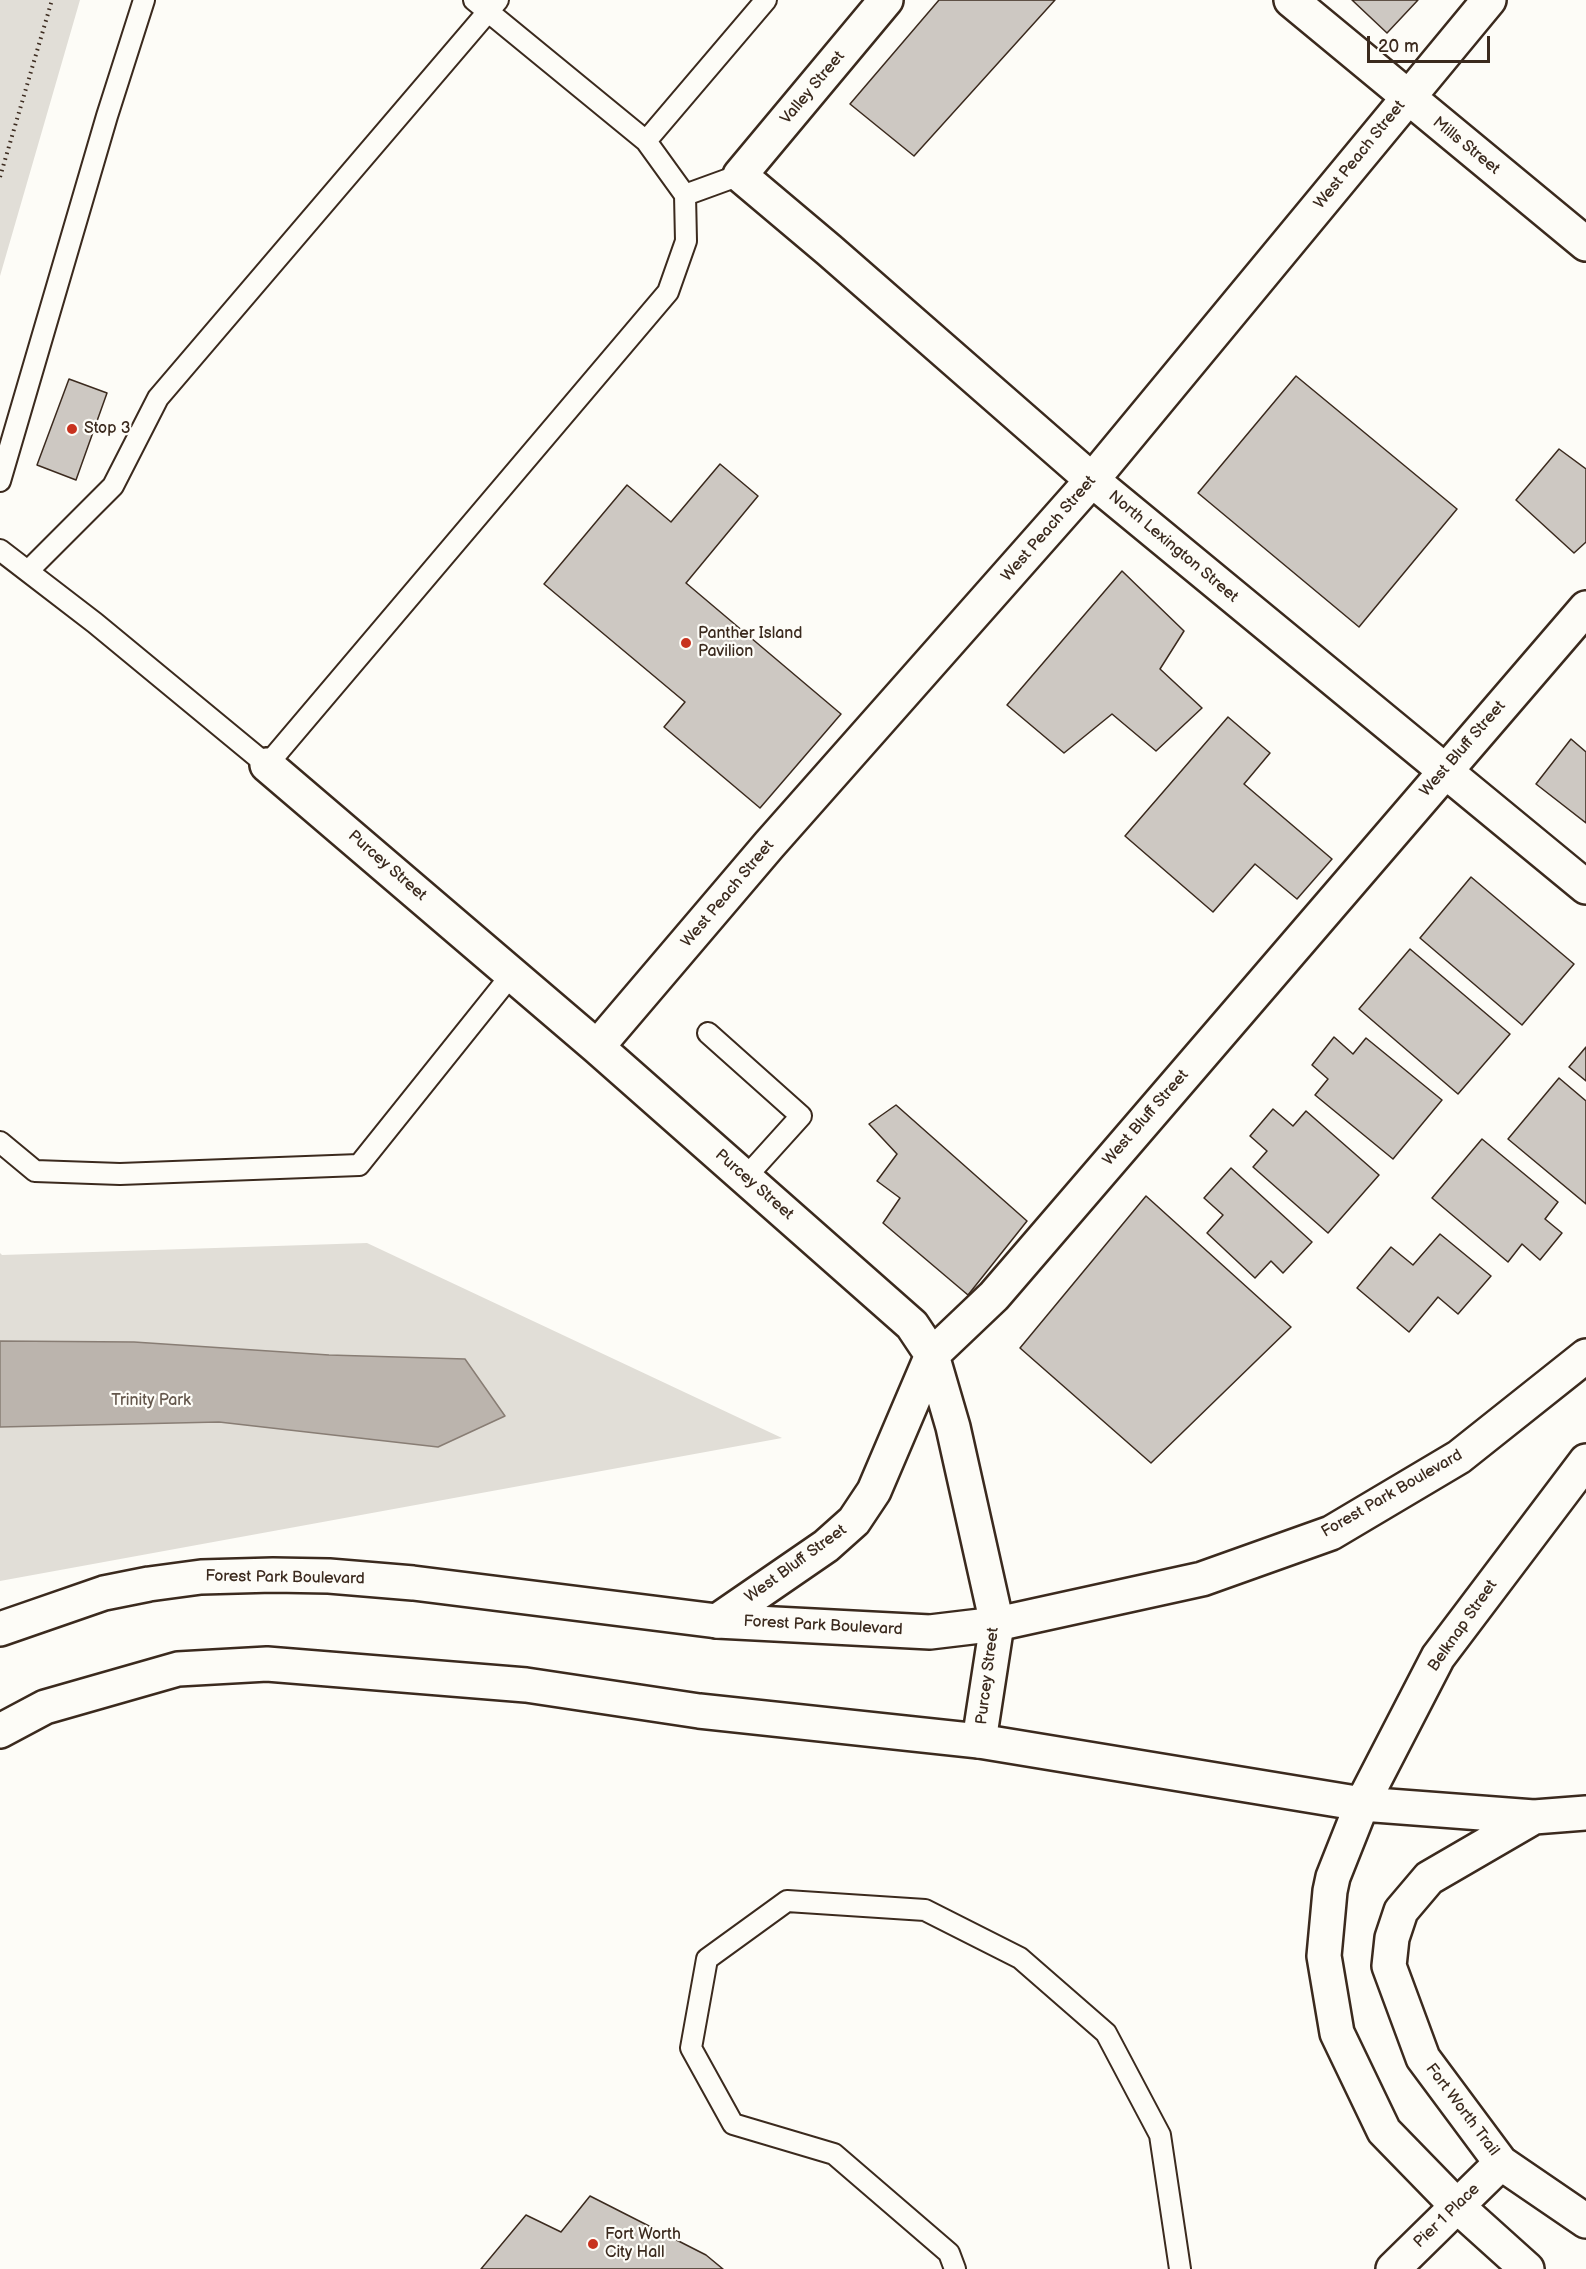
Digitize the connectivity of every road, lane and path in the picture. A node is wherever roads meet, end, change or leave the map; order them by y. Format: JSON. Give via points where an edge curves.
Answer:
{"nodes":[{"id":1,"x":52,"y":0,"type":"edge"},
{"id":2,"x":144,"y":0,"type":"edge"},
{"id":3,"x":766,"y":0,"type":"edge"},
{"id":4,"x":886,"y":0,"type":"edge"},
{"id":5,"x":1291,"y":0,"type":"edge"},
{"id":6,"x":1489,"y":0,"type":"edge"},
{"id":7,"x":487,"y":4,"type":"edge"},
{"id":8,"x":1407,"y":97,"type":"junction"},
{"id":9,"x":646,"y":141,"type":"junction"},
{"id":10,"x":740,"y":175,"type":"junction"},
{"id":11,"x":0,"y":177,"type":"edge"},
{"id":12,"x":685,"y":195,"type":"junction"},
{"id":13,"x":1586,"y":244,"type":"edge"},
{"id":14,"x":1092,"y":480,"type":"junction"},
{"id":15,"x":0,"y":481,"type":"edge"},
{"id":16,"x":0,"y":550,"type":"edge"},
{"id":17,"x":28,"y":571,"type":"junction"},
{"id":18,"x":1586,"y":608,"type":"edge"},
{"id":19,"x":267,"y":765,"type":"junction"},
{"id":20,"x":1444,"y":771,"type":"junction"},
{"id":21,"x":1586,"y":887,"type":"edge"},
{"id":22,"x":512,"y":974,"type":"junction"},
{"id":23,"x":708,"y":1033,"type":"dead end"},
{"id":24,"x":597,"y":1047,"type":"junction"},
{"id":25,"x":0,"y":1142,"type":"edge"},
{"id":26,"x":745,"y":1178,"type":"junction"},
{"id":27,"x":932,"y":1355,"type":"junction"},
{"id":28,"x":1586,"y":1356,"type":"edge"},
{"id":29,"x":1586,"y":1461,"type":"edge"},
{"id":30,"x":717,"y":1621,"type":"junction"},
{"id":31,"x":997,"y":1624,"type":"junction"},
{"id":32,"x":0,"y":1629,"type":"edge"},
{"id":33,"x":0,"y":1731,"type":"edge"},
{"id":34,"x":979,"y":1741,"type":"junction"},
{"id":35,"x":1362,"y":1804,"type":"junction"},
{"id":36,"x":1586,"y":1813,"type":"edge"},
{"id":37,"x":1534,"y":1817,"type":"junction"},
{"id":38,"x":1502,"y":2163,"type":"junction"},
{"id":39,"x":1457,"y":2206,"type":"junction"},
{"id":40,"x":1586,"y":2221,"type":"edge"},
{"id":41,"x":955,"y":2269,"type":"edge"},
{"id":42,"x":1180,"y":2269,"type":"edge"},
{"id":43,"x":1393,"y":2269,"type":"edge"},
{"id":44,"x":1527,"y":2269,"type":"edge"}],
"edges":[{"from":1,"to":11,"type":"path"},
{"from":2,"to":15,"type":"lane"},
{"from":3,"to":9,"type":"lane"},
{"from":4,"to":10,"type":"street","name":"Valley Street"},
{"from":5,"to":8,"type":"street","name":"Mills Street"},
{"from":6,"to":8,"type":"street","name":"West Peach Street"},
{"from":7,"to":9,"type":"lane"},
{"from":7,"to":17,"type":"lane","via":[[158,398],[113,486]]},
{"from":8,"to":13,"type":"street","name":"Mills Street"},
{"from":8,"to":14,"type":"street","name":"West Peach Street"},
{"from":9,"to":12,"type":"lane"},
{"from":10,"to":12,"type":"lane"},
{"from":10,"to":14,"type":"street","name":"North Lexington Street"},
{"from":12,"to":19,"type":"lane","via":[[686,241],[668,292]]},
{"from":14,"to":20,"type":"street","name":"North Lexington Street"},
{"from":14,"to":24,"type":"street","name":"West Peach Street","via":[[769,845]]},
{"from":16,"to":17,"type":"lane"},
{"from":17,"to":19,"type":"lane"},
{"from":18,"to":20,"type":"street","name":"West Bluff Street"},
{"from":19,"to":22,"type":"street","name":"Purcey Street"},
{"from":20,"to":21,"type":"street","name":"North Lexington Street"},
{"from":20,"to":27,"type":"street","name":"West Bluff Street","via":[[994,1296]]},
{"from":22,"to":24,"type":"street","name":"Purcey Street"},
{"from":22,"to":25,"type":"lane","via":[[359,1165],[120,1174],[35,1171]]},
{"from":23,"to":26,"type":"lane","via":[[801,1116]]},
{"from":24,"to":26,"type":"street","name":"Purcey Street"},
{"from":26,"to":27,"type":"street","name":"Purcey Street","via":[[912,1324]]},
{"from":27,"to":30,"type":"street","name":"West Bluff Street","via":[[874,1491],[854,1521],[826,1546]]},
{"from":27,"to":31,"type":"street","name":"Purcey Street","via":[[953,1427]]},
{"from":28,"to":31,"type":"street","name":"Forest Park Boulevard","via":[[1459,1457],[1331,1533],[1202,1579]]},
{"from":29,"to":35,"type":"street","name":"Belknap Street","via":[[1438,1657]]},
{"from":30,"to":31,"type":"street","name":"Forest Park Boulevard","via":[[930,1632]]},
{"from":30,"to":32,"type":"street","name":"Forest Park Boulevard","via":[[412,1583],[273,1575],[201,1577],[138,1586],[104,1593]]},
{"from":31,"to":34,"type":"street","name":"Purcey Street"},
{"from":33,"to":34,"type":"street","via":[[45,1707],[178,1669],[267,1664],[526,1685],[699,1711]]},
{"from":34,"to":35,"type":"street"},
{"from":35,"to":37,"type":"street"},
{"from":35,"to":39,"type":"street","via":[[1330,1891],[1324,1956],[1337,2033],[1384,2131]]},
{"from":36,"to":37,"type":"street"},
{"from":37,"to":38,"type":"street","name":"Fort Worth Trail","via":[[1428,1878],[1401,1911],[1392,1938],[1389,1966],[1423,2058]]},
{"from":38,"to":39,"type":"street","name":"Pier 1 Place"},
{"from":38,"to":40,"type":"street","name":"Fort Worth Trail"},
{"from":39,"to":43,"type":"street","name":"Pier 1 Place"},
{"from":39,"to":44,"type":"street"},
{"from":41,"to":42,"type":"lane","via":[[949,2253],[834,2154],[733,2124],[691,2048],[707,1959],[787,1901],[925,1910],[1020,1958],[1106,2033],[1160,2135]]}]}
